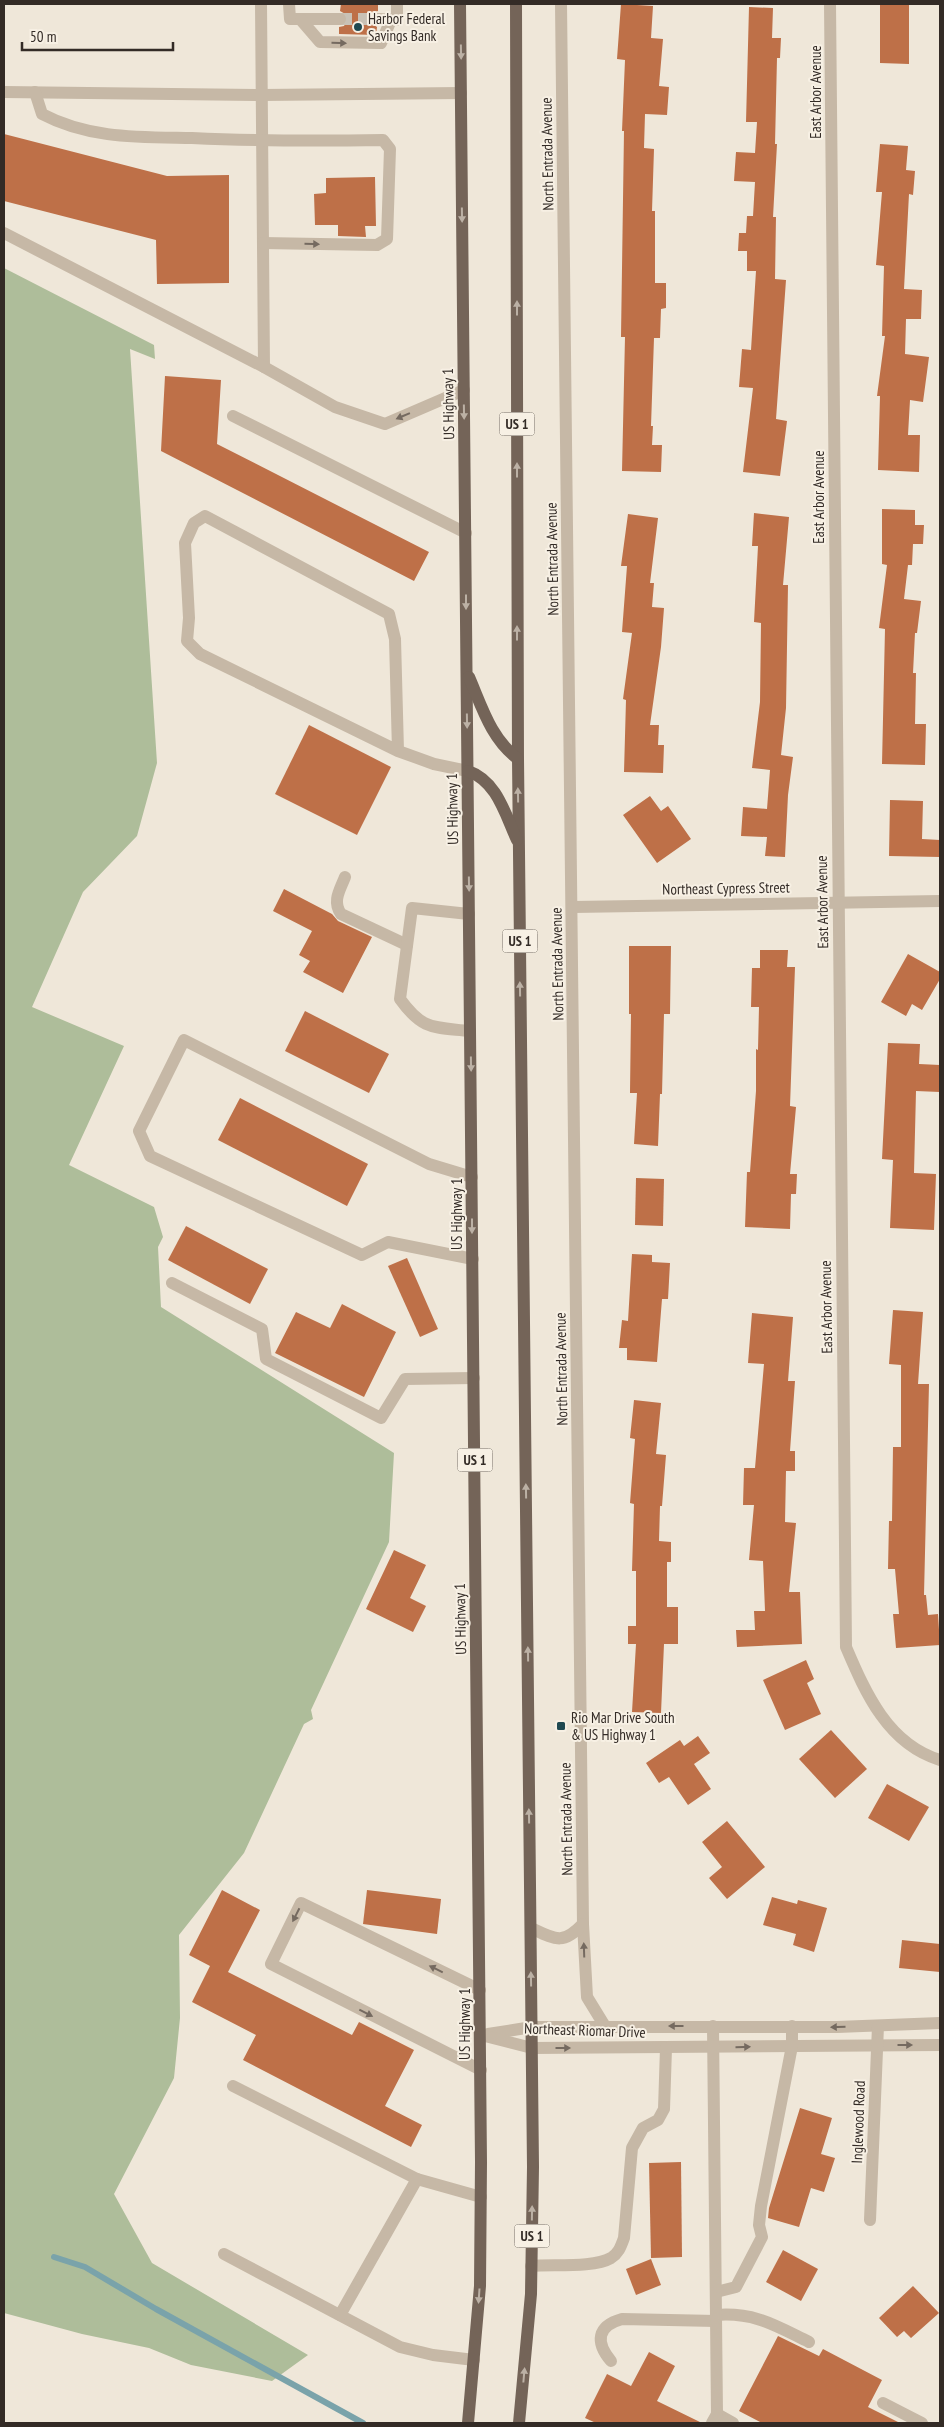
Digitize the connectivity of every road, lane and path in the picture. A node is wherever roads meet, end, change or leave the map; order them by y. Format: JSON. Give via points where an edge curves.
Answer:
{"nodes":[{"id":1,"x":261,"y":4,"type":"edge"},
{"id":2,"x":289,"y":4,"type":"edge"},
{"id":3,"x":397,"y":4,"type":"edge"},
{"id":4,"x":460,"y":4,"type":"edge"},
{"id":5,"x":516,"y":4,"type":"edge"},
{"id":6,"x":562,"y":4,"type":"edge"},
{"id":7,"x":830,"y":4,"type":"edge"},
{"id":8,"x":378,"y":18,"type":"tunnel mouth"},
{"id":9,"x":340,"y":19,"type":"tunnel mouth"},
{"id":10,"x":301,"y":20,"type":"junction"},
{"id":11,"x":391,"y":20,"type":"junction"},
{"id":12,"x":4,"y":92,"type":"edge"},
{"id":13,"x":35,"y":92,"type":"junction"},
{"id":14,"x":461,"y":93,"type":"junction"},
{"id":15,"x":262,"y":95,"type":"junction"},
{"id":16,"x":262,"y":141,"type":"junction"},
{"id":17,"x":4,"y":233,"type":"edge"},
{"id":18,"x":263,"y":243,"type":"junction"},
{"id":19,"x":264,"y":367,"type":"junction"},
{"id":20,"x":464,"y":390,"type":"junction"},
{"id":21,"x":233,"y":416,"type":"dead end"},
{"id":22,"x":466,"y":533,"type":"junction"},
{"id":23,"x":467,"y":672,"type":"junction"},
{"id":24,"x":398,"y":751,"type":"junction"},
{"id":25,"x":518,"y":759,"type":"junction"},
{"id":26,"x":468,"y":771,"type":"junction"},
{"id":27,"x":519,"y":844,"type":"junction"},
{"id":28,"x":345,"y":877,"type":"dead end"},
{"id":29,"x":940,"y":901,"type":"edge"},
{"id":30,"x":838,"y":903,"type":"junction"},
{"id":31,"x":573,"y":907,"type":"junction"},
{"id":32,"x":469,"y":914,"type":"junction"},
{"id":33,"x":407,"y":945,"type":"junction"},
{"id":34,"x":470,"y":1030,"type":"junction"},
{"id":35,"x":472,"y":1177,"type":"junction"},
{"id":36,"x":473,"y":1259,"type":"junction"},
{"id":37,"x":172,"y":1283,"type":"dead end"},
{"id":38,"x":474,"y":1378,"type":"junction"},
{"id":39,"x":940,"y":1760,"type":"edge"},
{"id":40,"x":583,"y":1924,"type":"junction"},
{"id":41,"x":530,"y":1928,"type":"junction"},
{"id":42,"x":480,"y":1990,"type":"junction"},
{"id":43,"x":940,"y":2023,"type":"edge"},
{"id":44,"x":714,"y":2026,"type":"junction"},
{"id":45,"x":792,"y":2026,"type":"junction"},
{"id":46,"x":878,"y":2026,"type":"junction"},
{"id":47,"x":532,"y":2027,"type":"junction"},
{"id":48,"x":606,"y":2028,"type":"junction"},
{"id":49,"x":481,"y":2035,"type":"junction"},
{"id":50,"x":877,"y":2045,"type":"junction"},
{"id":51,"x":940,"y":2045,"type":"edge"},
{"id":52,"x":792,"y":2046,"type":"junction"},
{"id":53,"x":715,"y":2047,"type":"junction"},
{"id":54,"x":532,"y":2048,"type":"junction"},
{"id":55,"x":666,"y":2048,"type":"junction"},
{"id":56,"x":481,"y":2070,"type":"junction"},
{"id":57,"x":233,"y":2086,"type":"dead end"},
{"id":58,"x":417,"y":2179,"type":"junction"},
{"id":59,"x":481,"y":2197,"type":"junction"},
{"id":60,"x":870,"y":2220,"type":"dead end"},
{"id":61,"x":224,"y":2254,"type":"dead end"},
{"id":62,"x":531,"y":2266,"type":"junction"},
{"id":63,"x":716,"y":2292,"type":"junction"},
{"id":64,"x":340,"y":2315,"type":"junction"},
{"id":65,"x":716,"y":2318,"type":"junction"},
{"id":66,"x":809,"y":2342,"type":"dead end"},
{"id":67,"x":474,"y":2360,"type":"junction"},
{"id":68,"x":611,"y":2361,"type":"dead end"},
{"id":69,"x":883,"y":2403,"type":"dead end"},
{"id":70,"x":714,"y":2419,"type":"edge"},
{"id":71,"x":468,"y":2423,"type":"edge"},
{"id":72,"x":519,"y":2423,"type":"edge"},
{"id":73,"x":733,"y":2423,"type":"edge"},
{"id":74,"x":922,"y":2423,"type":"edge"}],
"edges":[{"from":1,"to":15,"type":"street"},
{"from":2,"to":10,"type":"street","via":[[290,20]]},
{"from":3,"to":11,"type":"street","via":[[397,20]]},
{"from":4,"to":14,"type":"main road","name":"US Highway 1","number":"US 1","one_way":true},
{"from":25,"to":5,"type":"main road","number":"US 1","one_way":true},
{"from":6,"to":31,"type":"street","name":"North Entrada Avenue"},
{"from":7,"to":30,"type":"street","name":"East Arbor Avenue"},
{"from":8,"to":11,"type":"street"},
{"from":9,"to":10,"type":"street"},
{"from":10,"to":11,"type":"street","one_way":true,"via":[[320,42],[381,43]]},
{"from":12,"to":13,"type":"street"},
{"from":13,"to":15,"type":"street"},
{"from":13,"to":16,"type":"street","via":[[42,114],[62,125],[108,135]]},
{"from":14,"to":15,"type":"street"},
{"from":14,"to":20,"type":"main road","name":"US Highway 1","number":"US 1","one_way":true},
{"from":15,"to":16,"type":"street"},
{"from":16,"to":18,"type":"street"},
{"from":18,"to":16,"type":"street","one_way":true,"via":[[377,245],[387,239],[390,149],[383,140]]},
{"from":17,"to":19,"type":"street"},
{"from":18,"to":19,"type":"street"},
{"from":20,"to":19,"type":"street","one_way":true,"via":[[385,424],[335,407]]},
{"from":20,"to":22,"type":"main road","name":"US Highway 1","number":"US 1","one_way":true},
{"from":21,"to":22,"type":"street"},
{"from":22,"to":23,"type":"main road","name":"US Highway 1","number":"US 1","one_way":true},
{"from":23,"to":25,"type":"main road","via":[[495,736]]},
{"from":23,"to":26,"type":"main road","name":"US Highway 1","number":"US 1","one_way":true},
{"from":24,"to":24,"type":"street","via":[[200,654],[187,642],[185,543],[194,523],[205,516],[389,614],[395,639]]},
{"from":24,"to":26,"type":"street","via":[[434,764]]},
{"from":27,"to":25,"type":"main road","number":"US 1","one_way":true},
{"from":26,"to":27,"type":"main road","via":[[480,775],[492,787]]},
{"from":26,"to":32,"type":"main road","name":"US Highway 1","number":"US 1","one_way":true},
{"from":41,"to":27,"type":"main road","number":"US 1","one_way":true},
{"from":28,"to":33,"type":"street","via":[[336,900],[341,914]]},
{"from":29,"to":30,"type":"street","name":"Northeast Cypress Street"},
{"from":30,"to":31,"type":"street","name":"Northeast Cypress Street"},
{"from":30,"to":39,"type":"street","name":"East Arbor Avenue","via":[[846,1647],[866,1694],[891,1730],[923,1755]]},
{"from":31,"to":40,"type":"street","name":"North Entrada Avenue"},
{"from":32,"to":33,"type":"street","via":[[412,908]]},
{"from":32,"to":34,"type":"main road","name":"US Highway 1","number":"US 1"},
{"from":33,"to":34,"type":"street","via":[[400,999],[411,1014],[427,1026]]},
{"from":34,"to":35,"type":"main road","name":"US Highway 1","number":"US 1","one_way":true},
{"from":35,"to":36,"type":"main road","name":"US Highway 1","number":"US 1","one_way":true},
{"from":35,"to":36,"type":"street","via":[[429,1164],[184,1040],[139,1132],[150,1156],[362,1255],[388,1242]]},
{"from":36,"to":38,"type":"main road","name":"US Highway 1","number":"US 1"},
{"from":37,"to":38,"type":"street","via":[[262,1329],[266,1359],[381,1418],[405,1379]]},
{"from":38,"to":42,"type":"main road","name":"US Highway 1","number":"US 1"},
{"from":40,"to":41,"type":"street","via":[[572,1936],[562,1940]]},
{"from":48,"to":40,"type":"street","name":"North Entrada Avenue","one_way":true,"via":[[587,1997]]},
{"from":47,"to":41,"type":"main road","number":"US 1","one_way":true},
{"from":42,"to":49,"type":"main road","name":"US Highway 1","number":"US 1"},
{"from":42,"to":56,"type":"street","one_way":true,"via":[[301,1904],[271,1964]]},
{"from":43,"to":46,"type":"street","name":"Northeast Riomar Drive"},
{"from":44,"to":45,"type":"street","name":"Northeast Riomar Drive"},
{"from":44,"to":48,"type":"street","name":"Northeast Riomar Drive","one_way":true},
{"from":44,"to":53,"type":"street"},
{"from":46,"to":45,"type":"street","name":"Northeast Riomar Drive","one_way":true},
{"from":45,"to":52,"type":"street"},
{"from":46,"to":50,"type":"street","name":"Inglewood Road"},
{"from":47,"to":48,"type":"street","name":"Northeast Riomar Drive"},
{"from":47,"to":49,"type":"street","name":"Northeast Riomar Drive"},
{"from":47,"to":54,"type":"main road","number":"US 1"},
{"from":49,"to":54,"type":"street","name":"Northeast Riomar Drive"},
{"from":49,"to":56,"type":"main road","name":"US Highway 1","number":"US 1"},
{"from":50,"to":51,"type":"street","name":"Northeast Riomar Drive","one_way":true},
{"from":50,"to":52,"type":"street","name":"Northeast Riomar Drive"},
{"from":50,"to":60,"type":"street","name":"Inglewood Road"},
{"from":53,"to":52,"type":"street","name":"Northeast Riomar Drive","one_way":true},
{"from":52,"to":63,"type":"street","via":[[761,2206],[759,2225],[762,2237],[736,2287]]},
{"from":53,"to":55,"type":"street","name":"Northeast Riomar Drive"},
{"from":53,"to":63,"type":"street"},
{"from":54,"to":55,"type":"street","name":"Northeast Riomar Drive","one_way":true},
{"from":62,"to":54,"type":"main road","number":"US 1","one_way":true},
{"from":55,"to":62,"type":"street","via":[[664,2109],[658,2120],[643,2128],[632,2148],[624,2238],[619,2251],[610,2258],[591,2263]]},
{"from":56,"to":59,"type":"main road","name":"US Highway 1","number":"US 1"},
{"from":57,"to":58,"type":"street"},
{"from":58,"to":59,"type":"street"},
{"from":58,"to":64,"type":"street"},
{"from":59,"to":67,"type":"main road","name":"US Highway 1","number":"US 1","one_way":true,"via":[[480,2286]]},
{"from":61,"to":64,"type":"street"},
{"from":72,"to":62,"type":"main road","number":"US 1","one_way":true},
{"from":63,"to":65,"type":"street"},
{"from":64,"to":67,"type":"street","via":[[400,2347]]},
{"from":65,"to":66,"type":"street","via":[[735,2314],[755,2317]]},
{"from":65,"to":68,"type":"street","via":[[622,2319],[608,2323],[601,2340],[603,2351]]},
{"from":65,"to":70,"type":"street"},
{"from":67,"to":71,"type":"main road","name":"US Highway 1","number":"US 1"},
{"from":69,"to":74,"type":"street"},
{"from":70,"to":73,"type":"street"}]}
